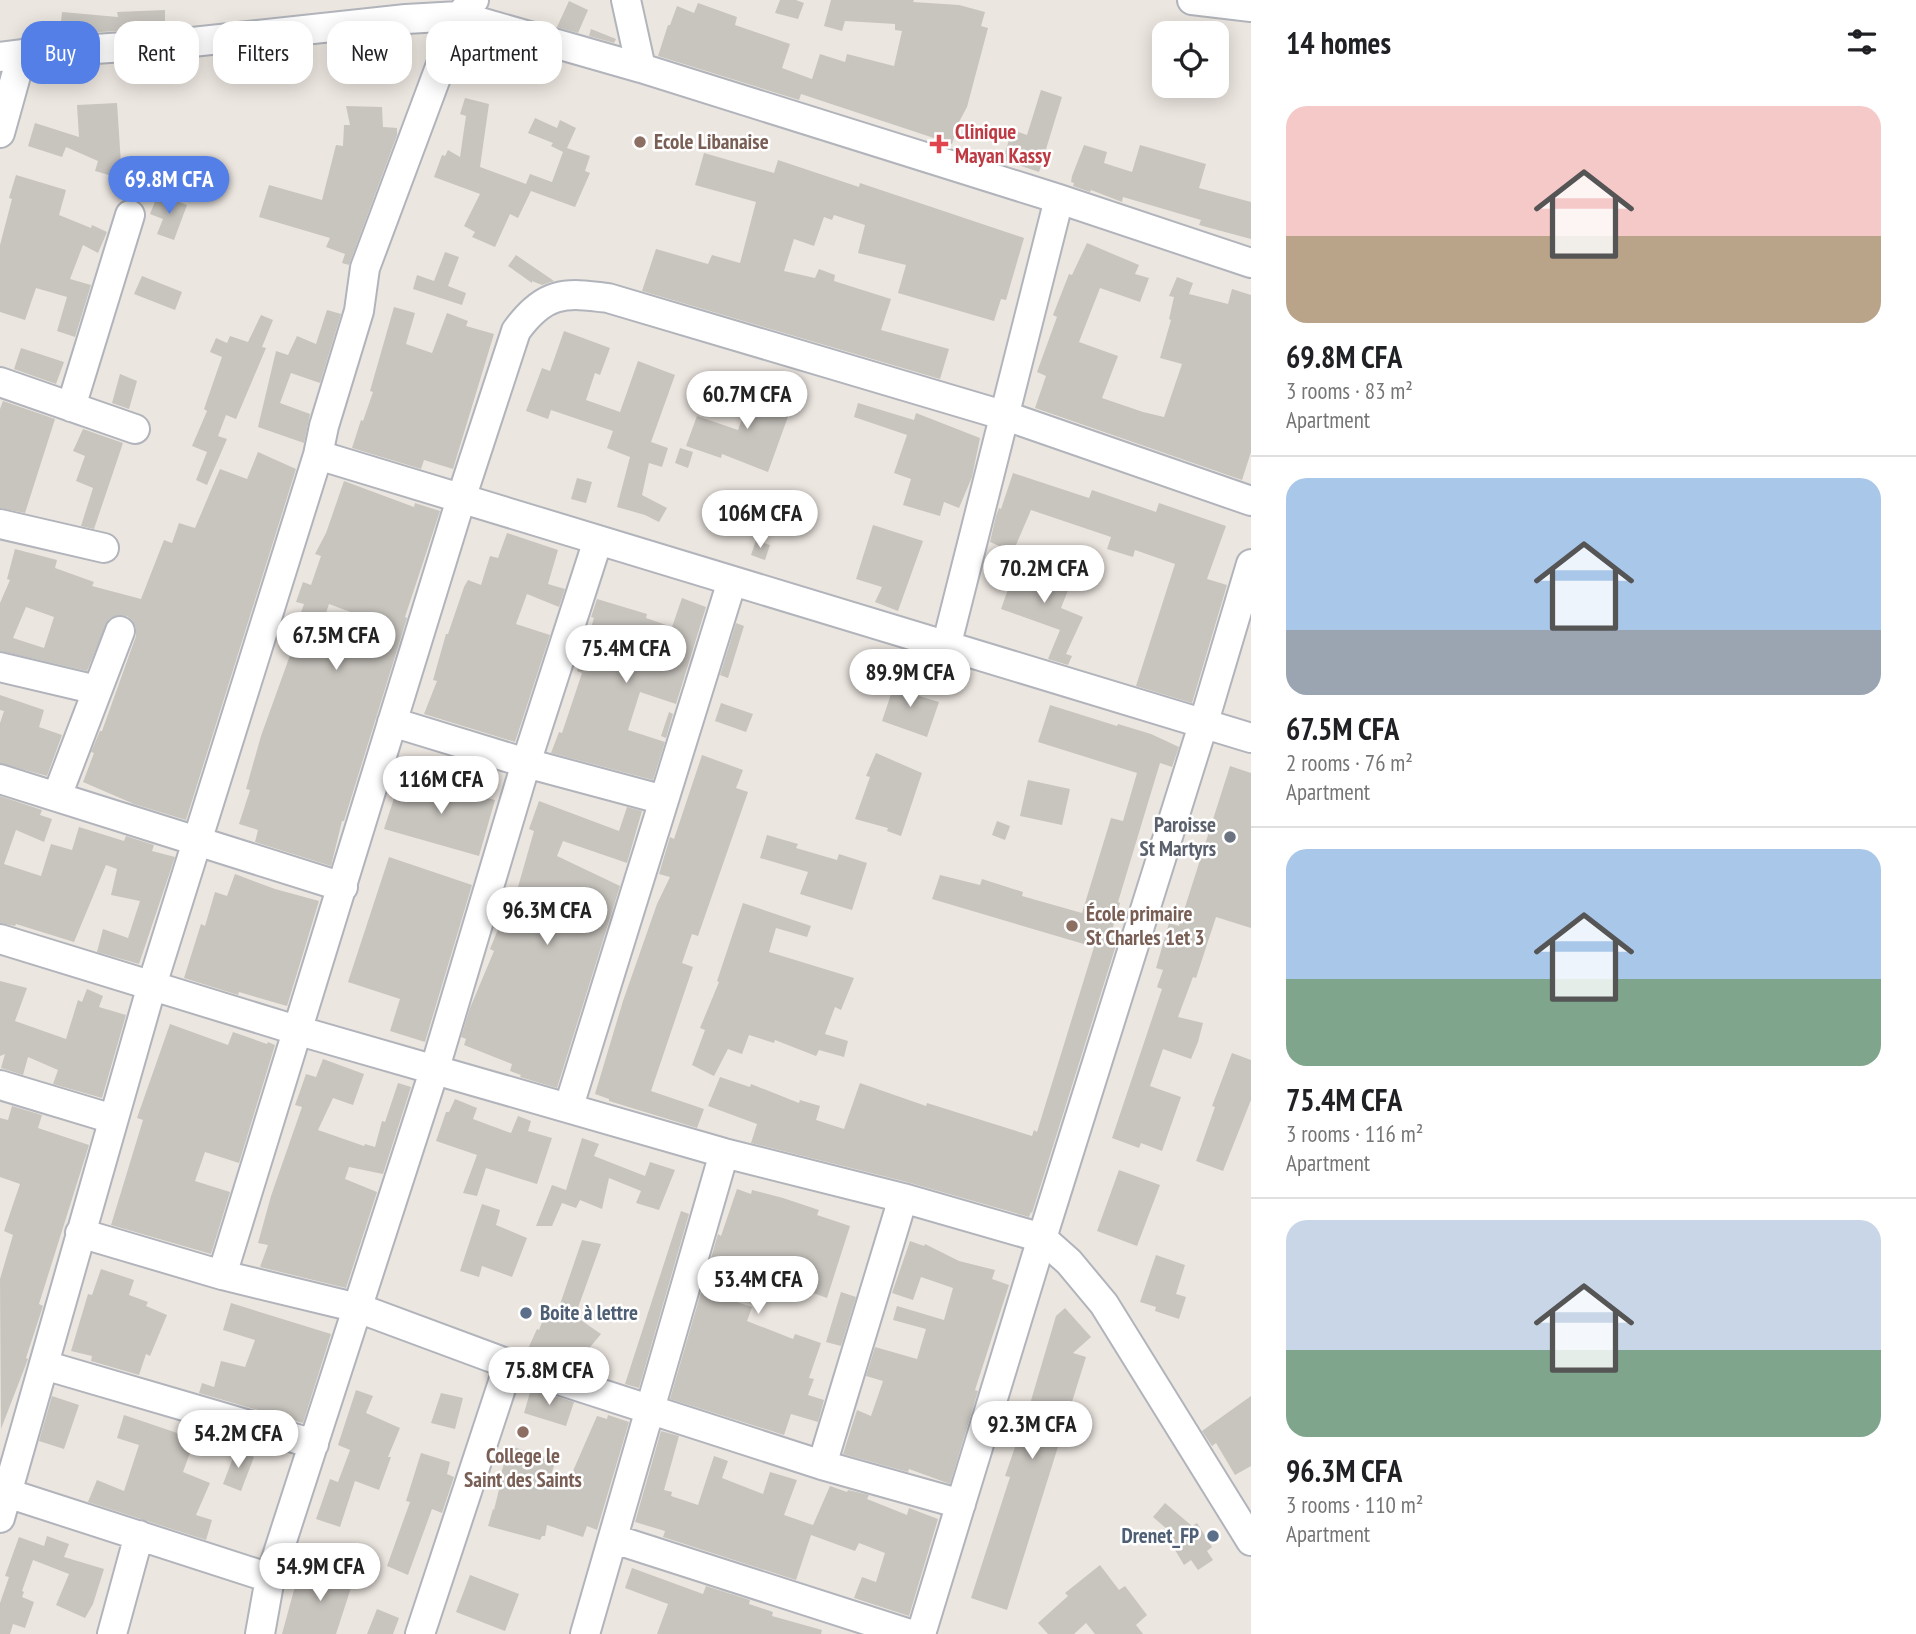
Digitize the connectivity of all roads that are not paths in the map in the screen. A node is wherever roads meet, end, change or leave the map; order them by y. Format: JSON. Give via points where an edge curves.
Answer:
{"nodes":[{"id":1,"x":626,"y":0,"type":"edge"},
{"id":2,"x":1192,"y":0,"type":"edge"},
{"id":3,"x":1251,"y":7,"type":"edge"},
{"id":4,"x":467,"y":8,"type":"edge"},
{"id":5,"x":11,"y":56,"type":"edge"},
{"id":6,"x":641,"y":68,"type":"junction"},
{"id":7,"x":0,"y":133,"type":"edge"},
{"id":8,"x":1059,"y":199,"type":"junction"},
{"id":9,"x":130,"y":215,"type":"dead end"},
{"id":10,"x":1251,"y":263,"type":"edge"},
{"id":11,"x":0,"y":382,"type":"edge"},
{"id":12,"x":71,"y":407,"type":"junction"},
{"id":13,"x":1006,"y":415,"type":"junction"},
{"id":14,"x":135,"y":429,"type":"dead end"},
{"id":15,"x":318,"y":455,"type":"junction"},
{"id":16,"x":461,"y":499,"type":"junction"},
{"id":17,"x":1251,"y":501,"type":"edge"},
{"id":18,"x":1,"y":525,"type":"edge"},
{"id":19,"x":598,"y":540,"type":"junction"},
{"id":20,"x":104,"y":548,"type":"dead end"},
{"id":21,"x":1251,"y":564,"type":"edge"},
{"id":22,"x":732,"y":581,"type":"junction"},
{"id":23,"x":120,"y":631,"type":"dead end"},
{"id":24,"x":946,"y":647,"type":"junction"},
{"id":25,"x":0,"y":667,"type":"edge"},
{"id":26,"x":97,"y":690,"type":"junction"},
{"id":27,"x":392,"y":722,"type":"junction"},
{"id":28,"x":1203,"y":725,"type":"junction"},
{"id":29,"x":1251,"y":738,"type":"edge"},
{"id":30,"x":526,"y":763,"type":"junction"},
{"id":31,"x":0,"y":779,"type":"edge"},
{"id":32,"x":57,"y":796,"type":"junction"},
{"id":33,"x":664,"y":800,"type":"junction"},
{"id":34,"x":198,"y":842,"type":"junction"},
{"id":35,"x":343,"y":887,"type":"junction"},
{"id":36,"x":0,"y":939,"type":"edge"},
{"id":37,"x":152,"y":985,"type":"junction"},
{"id":38,"x":296,"y":1030,"type":"junction"},
{"id":39,"x":435,"y":1068,"type":"junction"},
{"id":40,"x":0,"y":1085,"type":"edge"},
{"id":41,"x":569,"y":1106,"type":"junction"},
{"id":42,"x":113,"y":1119,"type":"junction"},
{"id":43,"x":724,"y":1153,"type":"junction"},
{"id":44,"x":902,"y":1198,"type":"junction"},
{"id":45,"x":80,"y":1233,"type":"junction"},
{"id":46,"x":1042,"y":1238,"type":"junction"},
{"id":47,"x":222,"y":1275,"type":"junction"},
{"id":48,"x":358,"y":1308,"type":"junction"},
{"id":49,"x":509,"y":1364,"type":"junction"},
{"id":50,"x":44,"y":1365,"type":"junction"},
{"id":51,"x":651,"y":1410,"type":"junction"},
{"id":52,"x":314,"y":1444,"type":"junction"},
{"id":53,"x":822,"y":1465,"type":"junction"},
{"id":54,"x":961,"y":1504,"type":"junction"},
{"id":55,"x":4,"y":1506,"type":"edge"},
{"id":56,"x":139,"y":1535,"type":"junction"},
{"id":57,"x":614,"y":1539,"type":"junction"},
{"id":58,"x":1251,"y":1541,"type":"edge"},
{"id":59,"x":270,"y":1578,"type":"junction"},
{"id":60,"x":112,"y":1634,"type":"edge"},
{"id":61,"x":260,"y":1634,"type":"edge"},
{"id":62,"x":420,"y":1634,"type":"edge"},
{"id":63,"x":585,"y":1634,"type":"edge"},
{"id":64,"x":910,"y":1634,"type":"edge"},
{"id":65,"x":921,"y":1634,"type":"edge"}],
"edges":[{"from":1,"to":6,"type":"street"},
{"from":2,"to":3,"type":"street"},
{"from":4,"to":5,"type":"street","via":[[183,43]]},
{"from":4,"to":6,"type":"street"},
{"from":4,"to":15,"type":"street","via":[[365,268],[359,311]]},
{"from":5,"to":7,"type":"street"},
{"from":6,"to":8,"type":"street"},
{"from":8,"to":10,"type":"street"},
{"from":8,"to":13,"type":"street"},
{"from":9,"to":12,"type":"street"},
{"from":11,"to":12,"type":"street"},
{"from":12,"to":14,"type":"street"},
{"from":13,"to":16,"type":"street","via":[[608,298],[573,293],[530,311],[516,331]]},
{"from":13,"to":17,"type":"street"},
{"from":13,"to":24,"type":"street"},
{"from":15,"to":16,"type":"street"},
{"from":15,"to":34,"type":"street"},
{"from":16,"to":19,"type":"street"},
{"from":16,"to":27,"type":"street"},
{"from":18,"to":20,"type":"street"},
{"from":19,"to":22,"type":"street"},
{"from":19,"to":30,"type":"street"},
{"from":21,"to":28,"type":"street"},
{"from":22,"to":24,"type":"street"},
{"from":22,"to":33,"type":"street"},
{"from":23,"to":26,"type":"street"},
{"from":24,"to":28,"type":"street"},
{"from":25,"to":26,"type":"street"},
{"from":26,"to":32,"type":"street"},
{"from":27,"to":30,"type":"street"},
{"from":27,"to":35,"type":"street"},
{"from":28,"to":29,"type":"street"},
{"from":28,"to":46,"type":"street"},
{"from":30,"to":33,"type":"street"},
{"from":30,"to":39,"type":"street"},
{"from":31,"to":32,"type":"street"},
{"from":32,"to":34,"type":"street"},
{"from":33,"to":41,"type":"street"},
{"from":34,"to":35,"type":"street"},
{"from":34,"to":37,"type":"street"},
{"from":35,"to":38,"type":"street"},
{"from":36,"to":37,"type":"street"},
{"from":37,"to":38,"type":"street"},
{"from":37,"to":42,"type":"street"},
{"from":38,"to":39,"type":"street"},
{"from":38,"to":47,"type":"street"},
{"from":39,"to":41,"type":"street"},
{"from":39,"to":48,"type":"street"},
{"from":40,"to":42,"type":"street"},
{"from":41,"to":43,"type":"street"},
{"from":42,"to":45,"type":"street"},
{"from":43,"to":44,"type":"street"},
{"from":43,"to":51,"type":"street"},
{"from":44,"to":46,"type":"street"},
{"from":44,"to":53,"type":"street"},
{"from":45,"to":47,"type":"street"},
{"from":45,"to":50,"type":"street"},
{"from":46,"to":54,"type":"street"},
{"from":46,"to":58,"type":"street","via":[[1104,1304]]},
{"from":47,"to":48,"type":"street"},
{"from":48,"to":49,"type":"street"},
{"from":48,"to":52,"type":"street"},
{"from":49,"to":51,"type":"street"},
{"from":49,"to":62,"type":"street"},
{"from":50,"to":52,"type":"street"},
{"from":50,"to":55,"type":"street"},
{"from":51,"to":53,"type":"street"},
{"from":51,"to":57,"type":"street"},
{"from":52,"to":59,"type":"street"},
{"from":53,"to":54,"type":"street"},
{"from":54,"to":65,"type":"street"},
{"from":55,"to":56,"type":"street"},
{"from":56,"to":59,"type":"street"},
{"from":56,"to":60,"type":"street"},
{"from":57,"to":63,"type":"street"},
{"from":57,"to":64,"type":"street"},
{"from":59,"to":61,"type":"street"}]}
